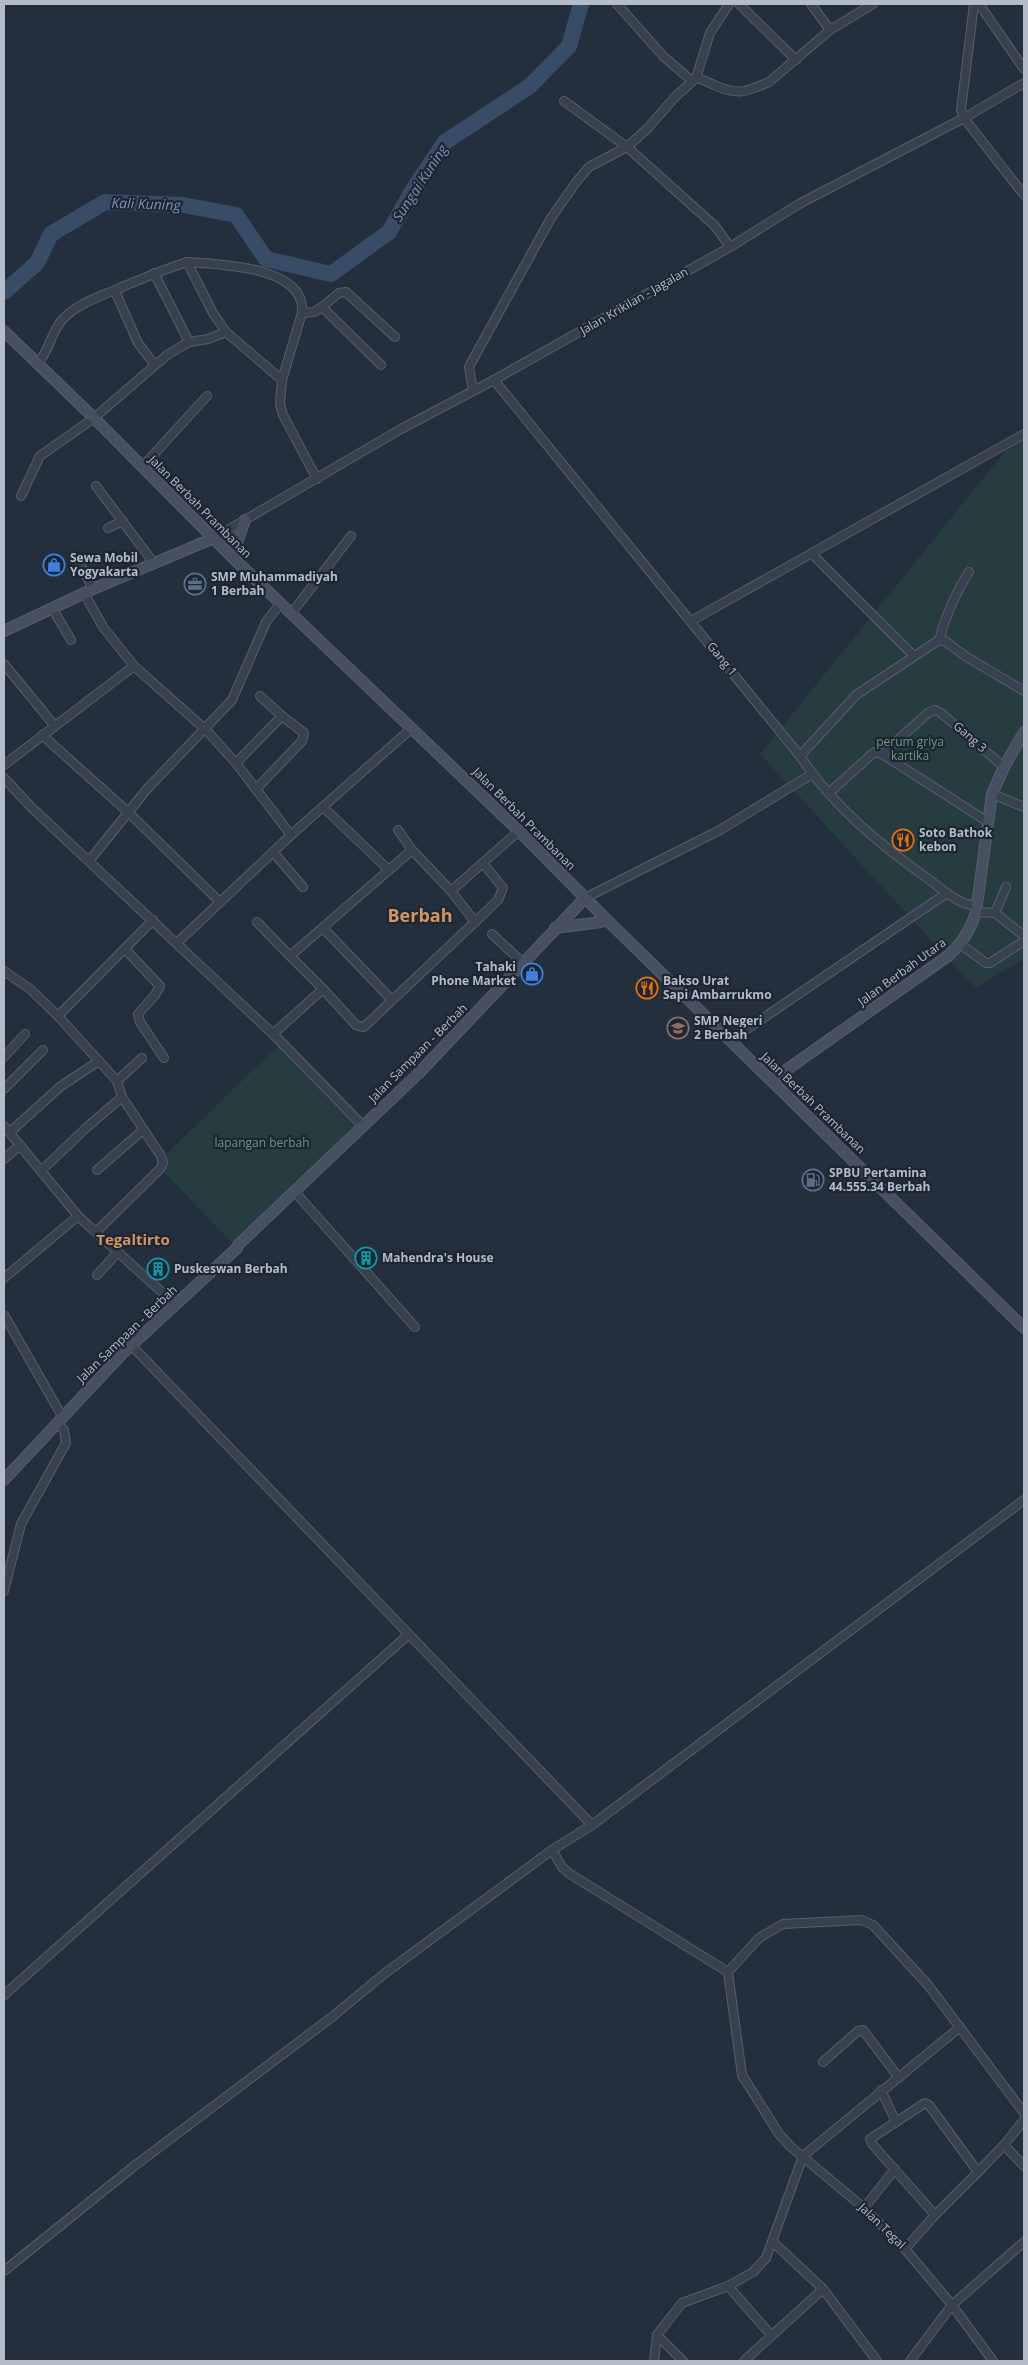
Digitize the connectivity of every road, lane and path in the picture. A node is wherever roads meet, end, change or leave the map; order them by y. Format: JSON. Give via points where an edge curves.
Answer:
{"nodes":[{"id":1,"x":617,"y":4,"type":"edge"},
{"id":2,"x":729,"y":4,"type":"edge"},
{"id":3,"x":739,"y":4,"type":"edge"},
{"id":4,"x":812,"y":4,"type":"edge"},
{"id":5,"x":873,"y":4,"type":"edge"},
{"id":6,"x":974,"y":4,"type":"edge"},
{"id":7,"x":978,"y":4,"type":"edge"},
{"id":8,"x":830,"y":30,"type":"junction"},
{"id":9,"x":796,"y":60,"type":"junction"},
{"id":10,"x":1024,"y":68,"type":"edge"},
{"id":11,"x":694,"y":80,"type":"junction"},
{"id":12,"x":1024,"y":83,"type":"edge"},
{"id":13,"x":564,"y":101,"type":"dead end"},
{"id":14,"x":964,"y":118,"type":"junction"},
{"id":15,"x":627,"y":147,"type":"junction"},
{"id":16,"x":1024,"y":195,"type":"edge"},
{"id":17,"x":730,"y":246,"type":"junction"},
{"id":18,"x":187,"y":262,"type":"junction"},
{"id":19,"x":154,"y":273,"type":"junction"},
{"id":20,"x":115,"y":291,"type":"junction"},
{"id":21,"x":322,"y":307,"type":"junction"},
{"id":22,"x":302,"y":312,"type":"junction"},
{"id":23,"x":4,"y":331,"type":"edge"},
{"id":24,"x":226,"y":332,"type":"junction"},
{"id":25,"x":395,"y":338,"type":"dead end"},
{"id":26,"x":189,"y":342,"type":"junction"},
{"id":27,"x":38,"y":363,"type":"junction"},
{"id":28,"x":155,"y":365,"type":"junction"},
{"id":29,"x":381,"y":365,"type":"dead end"},
{"id":30,"x":282,"y":380,"type":"junction"},
{"id":31,"x":494,"y":380,"type":"junction"},
{"id":32,"x":472,"y":391,"type":"junction"},
{"id":33,"x":207,"y":396,"type":"dead end"},
{"id":34,"x":94,"y":418,"type":"junction"},
{"id":35,"x":1024,"y":434,"type":"edge"},
{"id":36,"x":143,"y":466,"type":"junction"},
{"id":37,"x":317,"y":479,"type":"junction"},
{"id":38,"x":96,"y":486,"type":"dead end"},
{"id":39,"x":21,"y":496,"type":"dead end"},
{"id":40,"x":245,"y":520,"type":"junction"},
{"id":41,"x":123,"y":521,"type":"junction"},
{"id":42,"x":108,"y":528,"type":"dead end"},
{"id":43,"x":351,"y":536,"type":"dead end"},
{"id":44,"x":214,"y":538,"type":"junction"},
{"id":45,"x":813,"y":555,"type":"dead end"},
{"id":46,"x":232,"y":557,"type":"junction"},
{"id":47,"x":77,"y":558,"type":"dead end"},
{"id":48,"x":153,"y":562,"type":"junction"},
{"id":49,"x":969,"y":572,"type":"dead end"},
{"id":50,"x":88,"y":591,"type":"junction"},
{"id":51,"x":280,"y":604,"type":"junction"},
{"id":52,"x":52,"y":608,"type":"junction"},
{"id":53,"x":291,"y":614,"type":"junction"},
{"id":54,"x":691,"y":620,"type":"junction"},
{"id":55,"x":4,"y":632,"type":"edge"},
{"id":56,"x":71,"y":640,"type":"dead end"},
{"id":57,"x":939,"y":640,"type":"junction"},
{"id":58,"x":913,"y":655,"type":"junction"},
{"id":59,"x":4,"y":664,"type":"edge"},
{"id":60,"x":134,"y":666,"type":"junction"},
{"id":61,"x":1024,"y":691,"type":"edge"},
{"id":62,"x":260,"y":696,"type":"dead end"},
{"id":63,"x":282,"y":716,"type":"junction"},
{"id":64,"x":54,"y":725,"type":"junction"},
{"id":65,"x":412,"y":728,"type":"junction"},
{"id":66,"x":206,"y":730,"type":"junction"},
{"id":67,"x":1024,"y":732,"type":"edge"},
{"id":68,"x":42,"y":735,"type":"junction"},
{"id":69,"x":882,"y":754,"type":"junction"},
{"id":70,"x":800,"y":756,"type":"junction"},
{"id":71,"x":236,"y":763,"type":"junction"},
{"id":72,"x":4,"y":765,"type":"edge"},
{"id":73,"x":1004,"y":767,"type":"junction"},
{"id":74,"x":812,"y":774,"type":"junction"},
{"id":75,"x":4,"y":778,"type":"edge"},
{"id":76,"x":257,"y":788,"type":"junction"},
{"id":77,"x":829,"y":793,"type":"junction"},
{"id":78,"x":992,"y":794,"type":"junction"},
{"id":79,"x":323,"y":807,"type":"junction"},
{"id":80,"x":1024,"y":807,"type":"edge"},
{"id":81,"x":128,"y":812,"type":"junction"},
{"id":82,"x":988,"y":822,"type":"junction"},
{"id":83,"x":398,"y":830,"type":"dead end"},
{"id":84,"x":519,"y":831,"type":"junction"},
{"id":85,"x":291,"y":835,"type":"junction"},
{"id":86,"x":412,"y":850,"type":"junction"},
{"id":87,"x":274,"y":852,"type":"junction"},
{"id":88,"x":88,"y":861,"type":"junction"},
{"id":89,"x":484,"y":862,"type":"junction"},
{"id":90,"x":389,"y":870,"type":"junction"},
{"id":91,"x":303,"y":887,"type":"dead end"},
{"id":92,"x":1006,"y":888,"type":"dead end"},
{"id":93,"x":451,"y":891,"type":"junction"},
{"id":94,"x":947,"y":893,"type":"junction"},
{"id":95,"x":586,"y":898,"type":"junction"},
{"id":96,"x":220,"y":902,"type":"junction"},
{"id":97,"x":976,"y":909,"type":"junction"},
{"id":98,"x":995,"y":913,"type":"junction"},
{"id":99,"x":606,"y":918,"type":"junction"},
{"id":100,"x":153,"y":920,"type":"junction"},
{"id":101,"x":257,"y":922,"type":"dead end"},
{"id":102,"x":475,"y":922,"type":"junction"},
{"id":103,"x":323,"y":928,"type":"junction"},
{"id":104,"x":555,"y":928,"type":"junction"},
{"id":105,"x":492,"y":934,"type":"dead end"},
{"id":106,"x":1024,"y":936,"type":"edge"},
{"id":107,"x":1024,"y":941,"type":"edge"},
{"id":108,"x":177,"y":943,"type":"junction"},
{"id":109,"x":960,"y":944,"type":"junction"},
{"id":110,"x":125,"y":948,"type":"junction"},
{"id":111,"x":290,"y":956,"type":"junction"},
{"id":112,"x":522,"y":962,"type":"junction"},
{"id":113,"x":4,"y":971,"type":"edge"},
{"id":114,"x":323,"y":989,"type":"junction"},
{"id":115,"x":392,"y":1000,"type":"junction"},
{"id":116,"x":58,"y":1016,"type":"junction"},
{"id":117,"x":25,"y":1034,"type":"dead end"},
{"id":118,"x":273,"y":1034,"type":"junction"},
{"id":119,"x":731,"y":1040,"type":"junction"},
{"id":120,"x":43,"y":1050,"type":"dead end"},
{"id":121,"x":4,"y":1057,"type":"edge"},
{"id":122,"x":142,"y":1058,"type":"dead end"},
{"id":123,"x":164,"y":1058,"type":"dead end"},
{"id":124,"x":99,"y":1061,"type":"junction"},
{"id":125,"x":772,"y":1080,"type":"junction"},
{"id":126,"x":117,"y":1081,"type":"junction"},
{"id":127,"x":4,"y":1090,"type":"edge"},
{"id":128,"x":122,"y":1097,"type":"junction"},
{"id":129,"x":363,"y":1126,"type":"junction"},
{"id":130,"x":7,"y":1129,"type":"edge"},
{"id":131,"x":143,"y":1130,"type":"junction"},
{"id":132,"x":20,"y":1145,"type":"junction"},
{"id":133,"x":4,"y":1159,"type":"edge"},
{"id":134,"x":97,"y":1170,"type":"dead end"},
{"id":135,"x":41,"y":1171,"type":"junction"},
{"id":136,"x":294,"y":1191,"type":"junction"},
{"id":137,"x":78,"y":1216,"type":"junction"},
{"id":138,"x":96,"y":1232,"type":"junction"},
{"id":139,"x":118,"y":1252,"type":"junction"},
{"id":140,"x":97,"y":1274,"type":"dead end"},
{"id":141,"x":4,"y":1278,"type":"edge"},
{"id":142,"x":176,"y":1305,"type":"junction"},
{"id":143,"x":4,"y":1315,"type":"edge"},
{"id":144,"x":416,"y":1327,"type":"dead end"},
{"id":145,"x":1024,"y":1328,"type":"edge"},
{"id":146,"x":132,"y":1346,"type":"junction"},
{"id":147,"x":59,"y":1419,"type":"junction"},
{"id":148,"x":4,"y":1480,"type":"edge"},
{"id":149,"x":1024,"y":1500,"type":"edge"},
{"id":150,"x":4,"y":1591,"type":"edge"},
{"id":151,"x":408,"y":1635,"type":"junction"},
{"id":152,"x":592,"y":1825,"type":"junction"},
{"id":153,"x":552,"y":1850,"type":"junction"},
{"id":154,"x":728,"y":1972,"type":"junction"},
{"id":155,"x":4,"y":1995,"type":"edge"},
{"id":156,"x":960,"y":2027,"type":"junction"},
{"id":157,"x":823,"y":2062,"type":"dead end"},
{"id":158,"x":899,"y":2078,"type":"junction"},
{"id":159,"x":881,"y":2090,"type":"junction"},
{"id":160,"x":1024,"y":2113,"type":"edge"},
{"id":161,"x":1024,"y":2120,"type":"edge"},
{"id":162,"x":896,"y":2122,"type":"junction"},
{"id":163,"x":1004,"y":2145,"type":"junction"},
{"id":164,"x":803,"y":2156,"type":"junction"},
{"id":165,"x":1024,"y":2166,"type":"edge"},
{"id":166,"x":895,"y":2169,"type":"junction"},
{"id":167,"x":978,"y":2172,"type":"junction"},
{"id":168,"x":864,"y":2208,"type":"junction"},
{"id":169,"x":935,"y":2215,"type":"junction"},
{"id":170,"x":1024,"y":2242,"type":"edge"},
{"id":171,"x":774,"y":2243,"type":"junction"},
{"id":172,"x":905,"y":2249,"type":"junction"},
{"id":173,"x":4,"y":2271,"type":"edge"},
{"id":174,"x":728,"y":2286,"type":"junction"},
{"id":175,"x":823,"y":2289,"type":"junction"},
{"id":176,"x":952,"y":2305,"type":"junction"},
{"id":177,"x":657,"y":2335,"type":"junction"},
{"id":178,"x":771,"y":2335,"type":"junction"},
{"id":179,"x":749,"y":2360,"type":"edge"},
{"id":180,"x":654,"y":2361,"type":"edge"},
{"id":181,"x":683,"y":2361,"type":"edge"},
{"id":182,"x":877,"y":2361,"type":"edge"},
{"id":183,"x":910,"y":2361,"type":"edge"},
{"id":184,"x":992,"y":2361,"type":"edge"}],
"edges":[{"from":1,"to":11,"type":"street","via":[[664,56]]},
{"from":2,"to":11,"type":"street","via":[[710,33]]},
{"from":3,"to":9,"type":"street"},
{"from":4,"to":8,"type":"street"},
{"from":5,"to":8,"type":"street"},
{"from":6,"to":14,"type":"street","via":[[961,100]]},
{"from":7,"to":10,"type":"street"},
{"from":8,"to":9,"type":"street"},
{"from":9,"to":11,"type":"street","via":[[769,82],[742,93]]},
{"from":11,"to":15,"type":"street"},
{"from":12,"to":14,"type":"street","name":"Jalan Krikilan - Jagalan"},
{"from":13,"to":15,"type":"street"},
{"from":14,"to":16,"type":"street"},
{"from":14,"to":17,"type":"street","name":"Jalan Krikilan - Jagalan","via":[[799,204]]},
{"from":15,"to":17,"type":"street","via":[[715,226]]},
{"from":15,"to":32,"type":"street","via":[[589,167],[551,218],[471,363]]},
{"from":17,"to":31,"type":"street","name":"Jalan Krikilan - Jagalan"},
{"from":18,"to":19,"type":"street"},
{"from":18,"to":22,"type":"street","via":[[248,266],[269,274],[282,280],[300,296]]},
{"from":18,"to":24,"type":"street"},
{"from":19,"to":20,"type":"street"},
{"from":19,"to":26,"type":"street"},
{"from":20,"to":27,"type":"street","via":[[89,300],[64,318]]},
{"from":20,"to":28,"type":"street","via":[[138,343]]},
{"from":21,"to":22,"type":"street","via":[[314,312]]},
{"from":21,"to":25,"type":"street","via":[[338,293],[346,292]]},
{"from":21,"to":29,"type":"street"},
{"from":22,"to":30,"type":"street"},
{"from":23,"to":27,"type":"main road","name":"Jalan Berbah Prambanan"},
{"from":24,"to":26,"type":"street","via":[[208,340]]},
{"from":24,"to":30,"type":"street"},
{"from":26,"to":28,"type":"street"},
{"from":27,"to":34,"type":"main road","name":"Jalan Berbah Prambanan"},
{"from":28,"to":34,"type":"street"},
{"from":30,"to":37,"type":"street","via":[[280,404],[283,415]]},
{"from":31,"to":32,"type":"street","name":"Jalan Krikilan - Jagalan"},
{"from":31,"to":54,"type":"street","name":"Gang 1"},
{"from":32,"to":37,"type":"street","name":"Jalan Krikilan - Jagalan"},
{"from":33,"to":36,"type":"street"},
{"from":34,"to":36,"type":"main road","name":"Jalan Berbah Prambanan"},
{"from":34,"to":39,"type":"street","via":[[40,456]]},
{"from":35,"to":54,"type":"street"},
{"from":36,"to":44,"type":"main road","name":"Jalan Berbah Prambanan"},
{"from":37,"to":40,"type":"street","name":"Jalan Krikilan - Jagalan"},
{"from":38,"to":41,"type":"street"},
{"from":40,"to":44,"type":"street","name":"Jalan Krikilan - Jagalan"},
{"from":40,"to":46,"type":"main road"},
{"from":41,"to":42,"type":"street"},
{"from":41,"to":48,"type":"street"},
{"from":43,"to":53,"type":"street"},
{"from":44,"to":46,"type":"main road","name":"Jalan Berbah Prambanan"},
{"from":44,"to":48,"type":"main road"},
{"from":45,"to":58,"type":"street"},
{"from":46,"to":51,"type":"main road","name":"Jalan Berbah Prambanan"},
{"from":47,"to":50,"type":"street"},
{"from":48,"to":50,"type":"main road"},
{"from":49,"to":57,"type":"street","via":[[947,613]]},
{"from":50,"to":52,"type":"main road"},
{"from":50,"to":60,"type":"street","via":[[103,627]]},
{"from":51,"to":53,"type":"main road","name":"Jalan Berbah Prambanan"},
{"from":51,"to":66,"type":"street","via":[[266,622],[232,700]]},
{"from":52,"to":55,"type":"main road"},
{"from":52,"to":56,"type":"street"},
{"from":53,"to":65,"type":"main road","name":"Jalan Berbah Prambanan"},
{"from":54,"to":70,"type":"street","name":"Gang 1"},
{"from":57,"to":58,"type":"street"},
{"from":57,"to":61,"type":"street"},
{"from":58,"to":70,"type":"street","via":[[856,695]]},
{"from":59,"to":64,"type":"street"},
{"from":60,"to":64,"type":"street"},
{"from":60,"to":66,"type":"street"},
{"from":62,"to":63,"type":"street"},
{"from":63,"to":71,"type":"street"},
{"from":63,"to":76,"type":"street","via":[[304,737]]},
{"from":64,"to":68,"type":"street"},
{"from":65,"to":79,"type":"street"},
{"from":65,"to":84,"type":"main road","name":"Jalan Berbah Prambanan"},
{"from":66,"to":71,"type":"street"},
{"from":66,"to":81,"type":"street"},
{"from":67,"to":73,"type":"main road","name":"Jalan Berbah Utara"},
{"from":68,"to":72,"type":"street"},
{"from":68,"to":81,"type":"street"},
{"from":69,"to":73,"type":"street","name":"Gang 3","via":[[934,710],[942,713]]},
{"from":69,"to":77,"type":"street","via":[[872,754]]},
{"from":69,"to":82,"type":"street"},
{"from":70,"to":74,"type":"street","name":"Gang 1"},
{"from":71,"to":76,"type":"street"},
{"from":73,"to":78,"type":"main road","name":"Jalan Berbah Utara"},
{"from":74,"to":77,"type":"street","name":"Gang 1"},
{"from":74,"to":95,"type":"street","via":[[720,830]]},
{"from":75,"to":88,"type":"street"},
{"from":76,"to":85,"type":"street"},
{"from":77,"to":94,"type":"street","name":"Gang 1","via":[[857,824],[890,852]]},
{"from":78,"to":80,"type":"street"},
{"from":78,"to":82,"type":"main road","name":"Jalan Berbah Utara"},
{"from":79,"to":85,"type":"street"},
{"from":79,"to":90,"type":"street"},
{"from":81,"to":88,"type":"street"},
{"from":81,"to":96,"type":"street"},
{"from":82,"to":97,"type":"main road","name":"Jalan Berbah Utara"},
{"from":83,"to":86,"type":"street"},
{"from":84,"to":89,"type":"street"},
{"from":84,"to":95,"type":"main road","name":"Jalan Berbah Prambanan"},
{"from":85,"to":87,"type":"street"},
{"from":86,"to":90,"type":"street"},
{"from":86,"to":93,"type":"street"},
{"from":87,"to":91,"type":"street"},
{"from":87,"to":96,"type":"street"},
{"from":88,"to":100,"type":"street"},
{"from":89,"to":93,"type":"street"},
{"from":89,"to":102,"type":"street","via":[[503,888],[498,900]]},
{"from":90,"to":103,"type":"street"},
{"from":92,"to":98,"type":"street"},
{"from":93,"to":102,"type":"street"},
{"from":94,"to":97,"type":"street","name":"Gang 1"},
{"from":94,"to":119,"type":"street"},
{"from":95,"to":99,"type":"main road","name":"Jalan Berbah Prambanan"},
{"from":95,"to":104,"type":"main road","name":"Jalan Sampaan - Berbah"},
{"from":96,"to":108,"type":"street"},
{"from":97,"to":98,"type":"street","name":"Gang 1"},
{"from":97,"to":109,"type":"main road","name":"Jalan Berbah Utara","via":[[971,927]]},
{"from":98,"to":106,"type":"street"},
{"from":99,"to":104,"type":"main road","via":[[601,922]]},
{"from":99,"to":119,"type":"main road","name":"Jalan Berbah Prambanan"},
{"from":100,"to":108,"type":"street"},
{"from":100,"to":110,"type":"street"},
{"from":101,"to":111,"type":"street"},
{"from":102,"to":115,"type":"street"},
{"from":103,"to":111,"type":"street"},
{"from":103,"to":115,"type":"street"},
{"from":104,"to":112,"type":"main road","name":"Jalan Sampaan - Berbah"},
{"from":105,"to":112,"type":"street"},
{"from":107,"to":109,"type":"street","via":[[990,963]]},
{"from":108,"to":118,"type":"street"},
{"from":109,"to":125,"type":"main road","name":"Jalan Berbah Utara","via":[[948,956]]},
{"from":110,"to":116,"type":"street"},
{"from":110,"to":123,"type":"street","via":[[160,986],[138,1014]]},
{"from":111,"to":114,"type":"street"},
{"from":112,"to":129,"type":"main road","name":"Jalan Sampaan - Berbah","via":[[450,1041]]},
{"from":113,"to":116,"type":"street","via":[[30,989]]},
{"from":114,"to":115,"type":"street","via":[[360,1026],[370,1022]]},
{"from":114,"to":118,"type":"street"},
{"from":116,"to":124,"type":"street"},
{"from":117,"to":121,"type":"street"},
{"from":118,"to":129,"type":"street"},
{"from":119,"to":125,"type":"main road","name":"Jalan Berbah Prambanan"},
{"from":120,"to":127,"type":"street"},
{"from":122,"to":126,"type":"street"},
{"from":124,"to":126,"type":"street"},
{"from":124,"to":130,"type":"street"},
{"from":125,"to":145,"type":"main road","name":"Jalan Berbah Prambanan"},
{"from":126,"to":128,"type":"street"},
{"from":128,"to":131,"type":"street"},
{"from":128,"to":135,"type":"street"},
{"from":129,"to":136,"type":"main road","name":"Jalan Sampaan - Berbah"},
{"from":130,"to":132,"type":"street"},
{"from":131,"to":134,"type":"street"},
{"from":131,"to":138,"type":"street","via":[[163,1163]]},
{"from":132,"to":133,"type":"street"},
{"from":132,"to":135,"type":"street"},
{"from":135,"to":137,"type":"street"},
{"from":136,"to":142,"type":"main road","name":"Jalan Sampaan - Berbah"},
{"from":136,"to":144,"type":"street"},
{"from":137,"to":138,"type":"street"},
{"from":137,"to":141,"type":"street"},
{"from":138,"to":139,"type":"street"},
{"from":139,"to":140,"type":"street"},
{"from":139,"to":142,"type":"street"},
{"from":142,"to":146,"type":"main road","name":"Jalan Sampaan - Berbah"},
{"from":143,"to":147,"type":"street"},
{"from":146,"to":147,"type":"main road","name":"Jalan Sampaan - Berbah"},
{"from":146,"to":151,"type":"street"},
{"from":147,"to":148,"type":"main road","name":"Jalan Sampaan - Berbah"},
{"from":147,"to":150,"type":"street","via":[[66,1443],[21,1524]]},
{"from":149,"to":152,"type":"street"},
{"from":151,"to":152,"type":"street"},
{"from":151,"to":155,"type":"street"},
{"from":152,"to":153,"type":"street"},
{"from":153,"to":154,"type":"street","via":[[562,1867]]},
{"from":153,"to":173,"type":"street","via":[[384,1974],[133,2167]]},
{"from":154,"to":156,"type":"street","via":[[759,1938],[783,1924],[861,1920],[873,1925],[928,1985]]},
{"from":154,"to":164,"type":"street","name":"Jalan Tegal","via":[[742,2076],[780,2134]]},
{"from":156,"to":158,"type":"street"},
{"from":156,"to":160,"type":"street"},
{"from":157,"to":158,"type":"street","via":[[863,2030]]},
{"from":158,"to":159,"type":"street"},
{"from":159,"to":162,"type":"street"},
{"from":159,"to":164,"type":"street"},
{"from":161,"to":163,"type":"street"},
{"from":162,"to":166,"type":"street","via":[[870,2139]]},
{"from":162,"to":167,"type":"street","via":[[925,2103],[929,2105]]},
{"from":163,"to":165,"type":"street"},
{"from":163,"to":167,"type":"street"},
{"from":164,"to":168,"type":"street","name":"Jalan Tegal"},
{"from":164,"to":171,"type":"street"},
{"from":166,"to":168,"type":"street"},
{"from":166,"to":169,"type":"street"},
{"from":167,"to":169,"type":"street"},
{"from":168,"to":172,"type":"street","name":"Jalan Tegal"},
{"from":169,"to":172,"type":"street"},
{"from":170,"to":176,"type":"street"},
{"from":171,"to":174,"type":"street","via":[[760,2266]]},
{"from":171,"to":175,"type":"street"},
{"from":172,"to":176,"type":"street","name":"Jalan Tegal"},
{"from":174,"to":177,"type":"street","via":[[682,2303]]},
{"from":174,"to":178,"type":"street"},
{"from":175,"to":178,"type":"street"},
{"from":175,"to":182,"type":"street"},
{"from":176,"to":183,"type":"street"},
{"from":176,"to":184,"type":"street","name":"Jalan Tegal"},
{"from":177,"to":180,"type":"street"},
{"from":177,"to":181,"type":"street"},
{"from":178,"to":179,"type":"street"}]}
